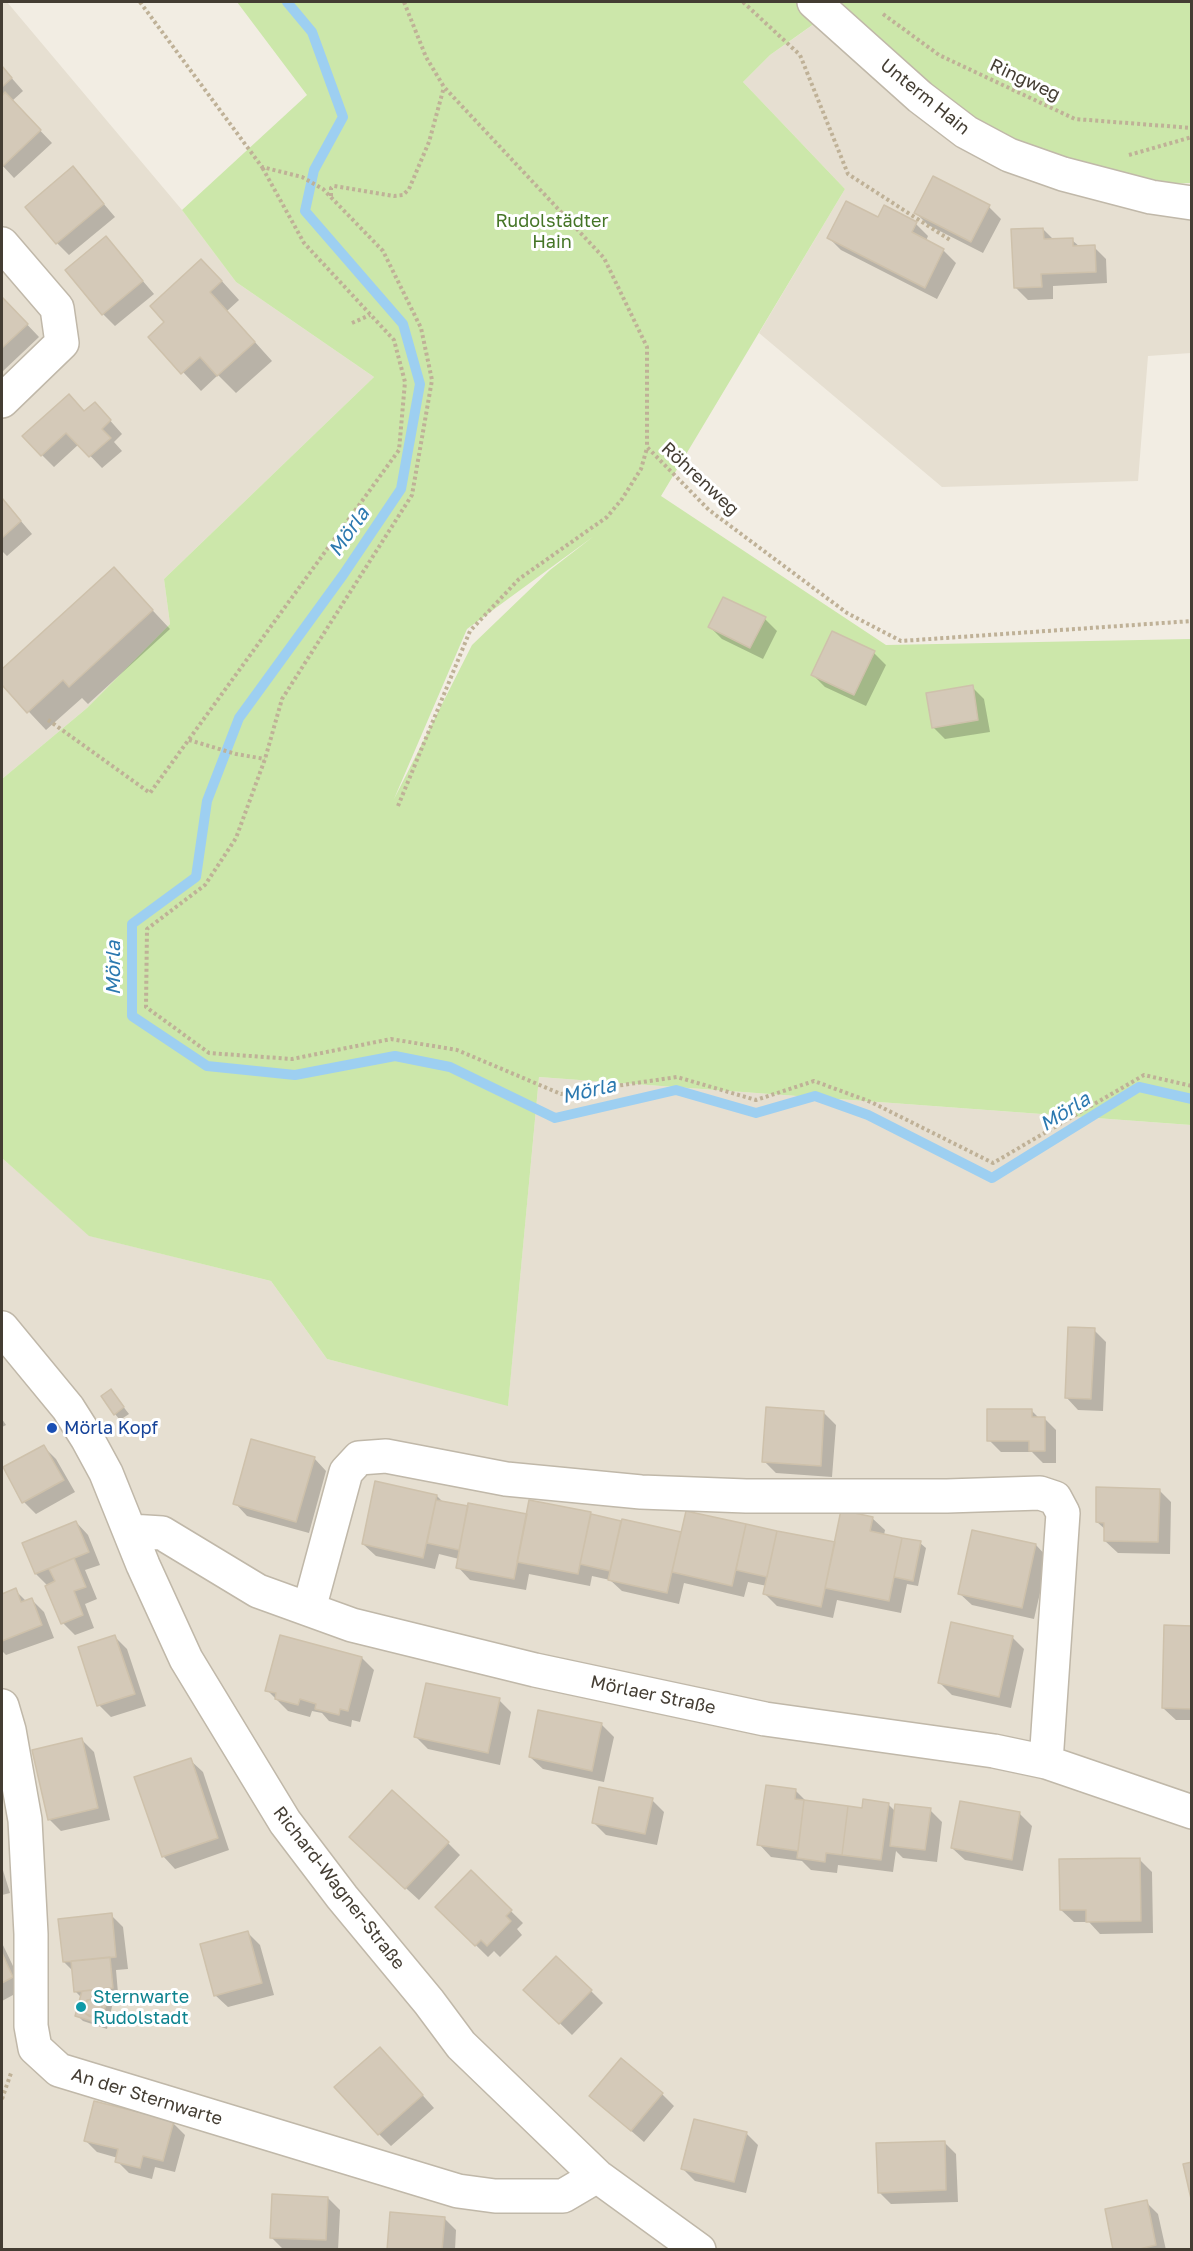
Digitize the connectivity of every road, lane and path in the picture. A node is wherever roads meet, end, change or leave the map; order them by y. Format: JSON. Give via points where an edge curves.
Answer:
{"nodes":[{"id":1,"x":140,"y":2,"type":"edge"},
{"id":2,"x":404,"y":2,"type":"edge"},
{"id":3,"x":743,"y":2,"type":"edge"},
{"id":4,"x":814,"y":2,"type":"edge"},
{"id":5,"x":875,"y":8,"type":"dead end"},
{"id":6,"x":444,"y":87,"type":"junction"},
{"id":7,"x":1191,"y":128,"type":"edge"},
{"id":8,"x":262,"y":167,"type":"junction"},
{"id":9,"x":331,"y":197,"type":"junction"},
{"id":10,"x":1191,"y":203,"type":"edge"},
{"id":11,"x":950,"y":240,"type":"dead end"},
{"id":12,"x":2,"y":244,"type":"edge"},
{"id":13,"x":371,"y":315,"type":"junction"},
{"id":14,"x":352,"y":323,"type":"dead end"},
{"id":15,"x":2,"y":400,"type":"edge"},
{"id":16,"x":647,"y":447,"type":"junction"},
{"id":17,"x":1191,"y":621,"type":"edge"},
{"id":18,"x":48,"y":720,"type":"dead end"},
{"id":19,"x":189,"y":740,"type":"junction"},
{"id":20,"x":265,"y":759,"type":"junction"},
{"id":21,"x":398,"y":806,"type":"dead end"},
{"id":22,"x":1191,"y":1086,"type":"edge"},
{"id":23,"x":2,"y":1328,"type":"edge"},
{"id":24,"x":130,"y":1531,"type":"junction"},
{"id":25,"x":309,"y":1610,"type":"junction"},
{"id":26,"x":2,"y":1706,"type":"edge"},
{"id":27,"x":1046,"y":1762,"type":"junction"},
{"id":28,"x":1191,"y":1812,"type":"edge"},
{"id":29,"x":11,"y":2071,"type":"dead end"},
{"id":30,"x":2,"y":2099,"type":"edge"},
{"id":31,"x":597,"y":2176,"type":"junction"},
{"id":32,"x":699,"y":2250,"type":"edge"}],
"edges":[{"from":1,"to":8,"type":"path"},
{"from":2,"to":6,"type":"path","name":"Röhrenweg","via":[[426,57]]},
{"from":3,"to":11,"type":"path","via":[[801,55],[848,174]]},
{"from":4,"to":10,"type":"street","name":"Unterm Hain","via":[[920,97],[966,132],[1009,155],[1063,174]]},
{"from":5,"to":7,"type":"path","name":"Ringweg","via":[[939,55],[1075,119]]},
{"from":6,"to":9,"type":"path","via":[[429,142],[403,195],[334,186]]},
{"from":6,"to":16,"type":"path","name":"Röhrenweg","via":[[604,258],[647,347]]},
{"from":8,"to":9,"type":"path","via":[[302,177]]},
{"from":8,"to":13,"type":"path","via":[[304,243]]},
{"from":9,"to":20,"type":"path","via":[[383,251],[421,328],[432,380],[412,495],[282,699]]},
{"from":12,"to":15,"type":"street","via":[[57,308],[62,343]]},
{"from":13,"to":14,"type":"path"},
{"from":13,"to":19,"type":"path","via":[[394,340],[405,382],[399,450]]},
{"from":16,"to":17,"type":"path","name":"Röhrenweg","via":[[709,510],[847,613],[901,641]]},
{"from":16,"to":21,"type":"path","via":[[641,469],[607,518],[519,579],[470,631]]},
{"from":18,"to":19,"type":"path","via":[[150,793]]},
{"from":19,"to":20,"type":"path"},
{"from":20,"to":22,"type":"path","via":[[236,838],[205,885],[147,929],[146,1007],[209,1053],[292,1059],[391,1039],[457,1050],[561,1094],[677,1077],[756,1100],[814,1081],[871,1102],[993,1162],[1144,1076]]},
{"from":23,"to":24,"type":"street","name":"Richard-Wagner-Straße","via":[[68,1408],[87,1438]]},
{"from":24,"to":25,"type":"street","name":"Mörlaer Straße","via":[[162,1533],[258,1591]]},
{"from":24,"to":31,"type":"street","name":"Richard-Wagner-Straße","via":[[186,1659],[285,1822],[462,2045]]},
{"from":25,"to":27,"type":"street","name":"Mörlaer Straße","via":[[352,1625],[523,1667],[765,1719],[994,1751]]},
{"from":25,"to":27,"type":"street","via":[[346,1472],[359,1458],[386,1456],[506,1479],[641,1492],[746,1496],[1040,1493],[1055,1498],[1064,1513]]},
{"from":26,"to":31,"type":"street","name":"An der Sternwarte","via":[[25,1820],[31,2026],[35,2048],[59,2070],[458,2191],[495,2196],[564,2196]]},
{"from":27,"to":28,"type":"street","name":"Mörlaer Straße"},
{"from":29,"to":30,"type":"path"},
{"from":31,"to":32,"type":"street","name":"Richard-Wagner-Straße"}]}
